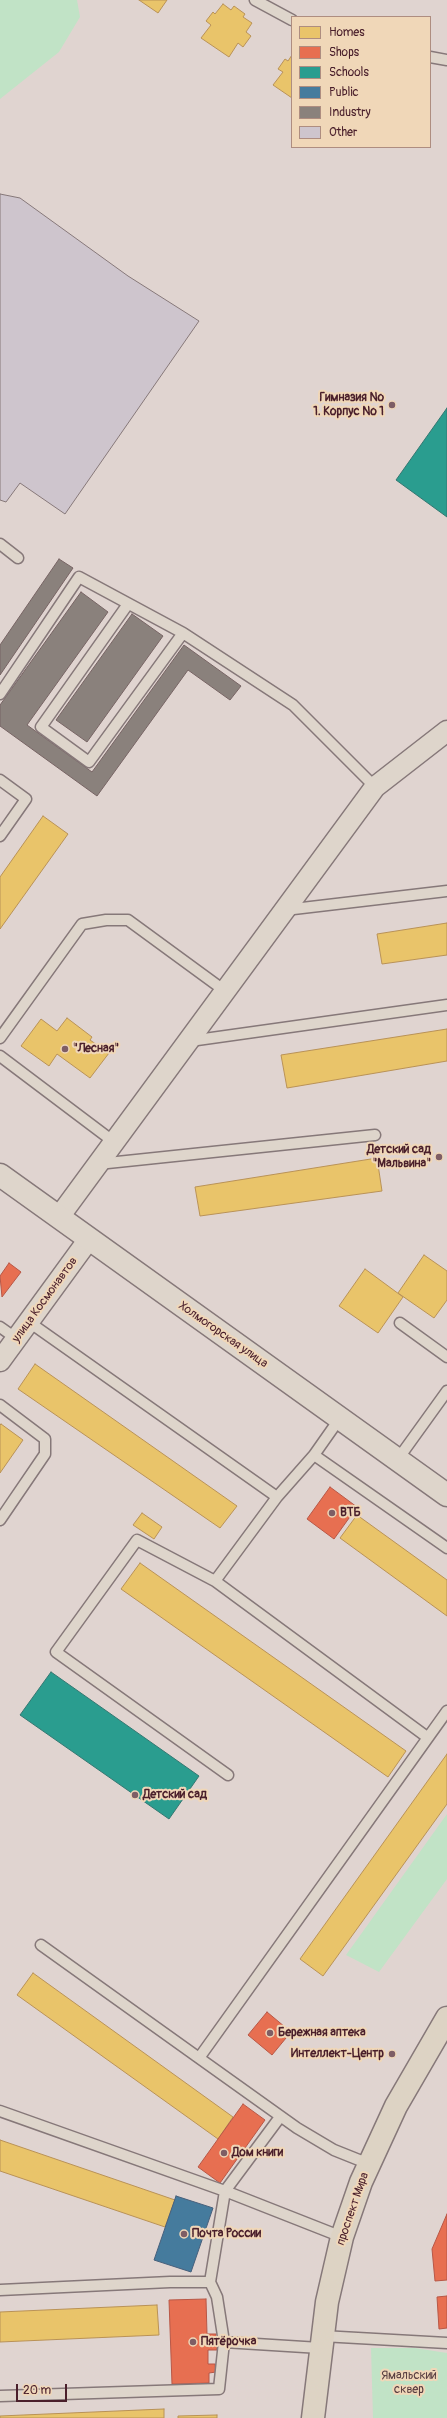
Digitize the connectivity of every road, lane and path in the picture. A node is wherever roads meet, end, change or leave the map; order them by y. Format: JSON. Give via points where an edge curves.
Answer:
{"nodes":[{"id":1,"x":255,"y":0,"type":"edge"},
{"id":2,"x":291,"y":19,"type":"edge"},
{"id":3,"x":431,"y":57,"type":"edge"},
{"id":4,"x":447,"y":60,"type":"edge"},
{"id":5,"x":0,"y":544,"type":"edge"},
{"id":6,"x":18,"y":558,"type":"dead end"},
{"id":7,"x":128,"y":604,"type":"junction"},
{"id":8,"x":183,"y":633,"type":"junction"},
{"id":9,"x":0,"y":694,"type":"edge"},
{"id":10,"x":447,"y":731,"type":"edge"},
{"id":11,"x":0,"y":780,"type":"edge"},
{"id":12,"x":375,"y":787,"type":"junction"},
{"id":13,"x":0,"y":836,"type":"edge"},
{"id":14,"x":447,"y":891,"type":"edge"},
{"id":15,"x":284,"y":910,"type":"junction"},
{"id":16,"x":225,"y":991,"type":"junction"},
{"id":17,"x":447,"y":1005,"type":"edge"},
{"id":18,"x":0,"y":1038,"type":"edge"},
{"id":19,"x":188,"y":1041,"type":"junction"},
{"id":20,"x":0,"y":1056,"type":"edge"},
{"id":21,"x":375,"y":1135,"type":"dead end"},
{"id":22,"x":114,"y":1142,"type":"junction"},
{"id":23,"x":98,"y":1164,"type":"junction"},
{"id":24,"x":0,"y":1175,"type":"edge"},
{"id":25,"x":59,"y":1217,"type":"junction"},
{"id":26,"x":89,"y":1239,"type":"junction"},
{"id":27,"x":29,"y":1322,"type":"junction"},
{"id":28,"x":400,"y":1323,"type":"dead end"},
{"id":29,"x":0,"y":1327,"type":"edge"},
{"id":30,"x":17,"y":1339,"type":"junction"},
{"id":31,"x":447,"y":1357,"type":"edge"},
{"id":32,"x":0,"y":1361,"type":"edge"},
{"id":33,"x":447,"y":1391,"type":"edge"},
{"id":34,"x":0,"y":1405,"type":"edge"},
{"id":35,"x":340,"y":1418,"type":"junction"},
{"id":36,"x":314,"y":1455,"type":"junction"},
{"id":37,"x":398,"y":1459,"type":"junction"},
{"id":38,"x":447,"y":1495,"type":"edge"},
{"id":39,"x":277,"y":1496,"type":"junction"},
{"id":40,"x":0,"y":1520,"type":"edge"},
{"id":41,"x":447,"y":1548,"type":"edge"},
{"id":42,"x":215,"y":1581,"type":"junction"},
{"id":43,"x":447,"y":1711,"type":"edge"},
{"id":44,"x":428,"y":1737,"type":"junction"},
{"id":45,"x":228,"y":1775,"type":"dead end"},
{"id":46,"x":41,"y":1945,"type":"dead end"},
{"id":47,"x":447,"y":2018,"type":"edge"},
{"id":48,"x":199,"y":2058,"type":"junction"},
{"id":49,"x":0,"y":2111,"type":"edge"},
{"id":50,"x":280,"y":2116,"type":"junction"},
{"id":51,"x":369,"y":2164,"type":"junction"},
{"id":52,"x":225,"y":2191,"type":"junction"},
{"id":53,"x":342,"y":2237,"type":"junction"},
{"id":54,"x":210,"y":2282,"type":"junction"},
{"id":55,"x":0,"y":2290,"type":"edge"},
{"id":56,"x":224,"y":2342,"type":"junction"},
{"id":57,"x":321,"y":2342,"type":"junction"},
{"id":58,"x":447,"y":2343,"type":"edge"},
{"id":59,"x":0,"y":2396,"type":"edge"},
{"id":60,"x":313,"y":2418,"type":"edge"}],
"edges":[{"from":1,"to":2,"type":"lane"},
{"from":3,"to":4,"type":"lane"},
{"from":5,"to":6,"type":"lane"},
{"from":7,"to":8,"type":"lane"},
{"from":7,"to":8,"type":"lane","via":[[41,727],[89,762]]},
{"from":7,"to":9,"type":"lane","via":[[79,577]]},
{"from":8,"to":12,"type":"lane","via":[[293,705]]},
{"from":10,"to":12,"type":"street"},
{"from":11,"to":13,"type":"lane","via":[[26,799]]},
{"from":12,"to":15,"type":"street"},
{"from":14,"to":15,"type":"lane"},
{"from":15,"to":16,"type":"street"},
{"from":16,"to":18,"type":"lane","via":[[128,920],[82,924]]},
{"from":16,"to":19,"type":"street"},
{"from":17,"to":19,"type":"lane"},
{"from":19,"to":22,"type":"street"},
{"from":20,"to":22,"type":"lane"},
{"from":21,"to":23,"type":"lane"},
{"from":22,"to":23,"type":"street"},
{"from":23,"to":25,"type":"street"},
{"from":24,"to":25,"type":"street","name":"Холмогорская улица"},
{"from":25,"to":26,"type":"street","name":"Холмогорская улица"},
{"from":26,"to":27,"type":"street","name":"улица Космонавтов"},
{"from":26,"to":35,"type":"street","name":"Холмогорская улица"},
{"from":27,"to":30,"type":"street","name":"улица Космонавтов"},
{"from":27,"to":39,"type":"lane"},
{"from":28,"to":31,"type":"lane"},
{"from":29,"to":30,"type":"lane"},
{"from":30,"to":32,"type":"street","name":"улица Космонавтов"},
{"from":33,"to":37,"type":"lane"},
{"from":34,"to":40,"type":"lane","via":[[45,1439],[45,1454]]},
{"from":35,"to":36,"type":"lane"},
{"from":35,"to":37,"type":"street","name":"Холмогорская улица"},
{"from":36,"to":39,"type":"lane"},
{"from":36,"to":41,"type":"lane"},
{"from":37,"to":38,"type":"street","name":"Холмогорская улица"},
{"from":39,"to":42,"type":"lane"},
{"from":42,"to":44,"type":"lane"},
{"from":42,"to":45,"type":"lane","via":[[137,1540],[56,1652]]},
{"from":43,"to":44,"type":"lane"},
{"from":44,"to":48,"type":"lane"},
{"from":46,"to":48,"type":"lane"},
{"from":47,"to":51,"type":"main road","name":"проспект Мира","via":[[396,2106]]},
{"from":48,"to":50,"type":"lane"},
{"from":49,"to":52,"type":"lane"},
{"from":50,"to":51,"type":"lane","via":[[334,2150]]},
{"from":50,"to":52,"type":"lane"},
{"from":51,"to":53,"type":"main road","name":"проспект Мира"},
{"from":52,"to":53,"type":"lane"},
{"from":52,"to":54,"type":"lane"},
{"from":53,"to":57,"type":"main road","name":"проспект Мира","via":[[331,2279]]},
{"from":54,"to":55,"type":"lane"},
{"from":54,"to":56,"type":"lane","via":[[217,2297]]},
{"from":56,"to":57,"type":"lane"},
{"from":56,"to":59,"type":"lane","via":[[219,2388]]},
{"from":57,"to":58,"type":"lane"},
{"from":57,"to":60,"type":"main road","name":"проспект Мира"}]}
